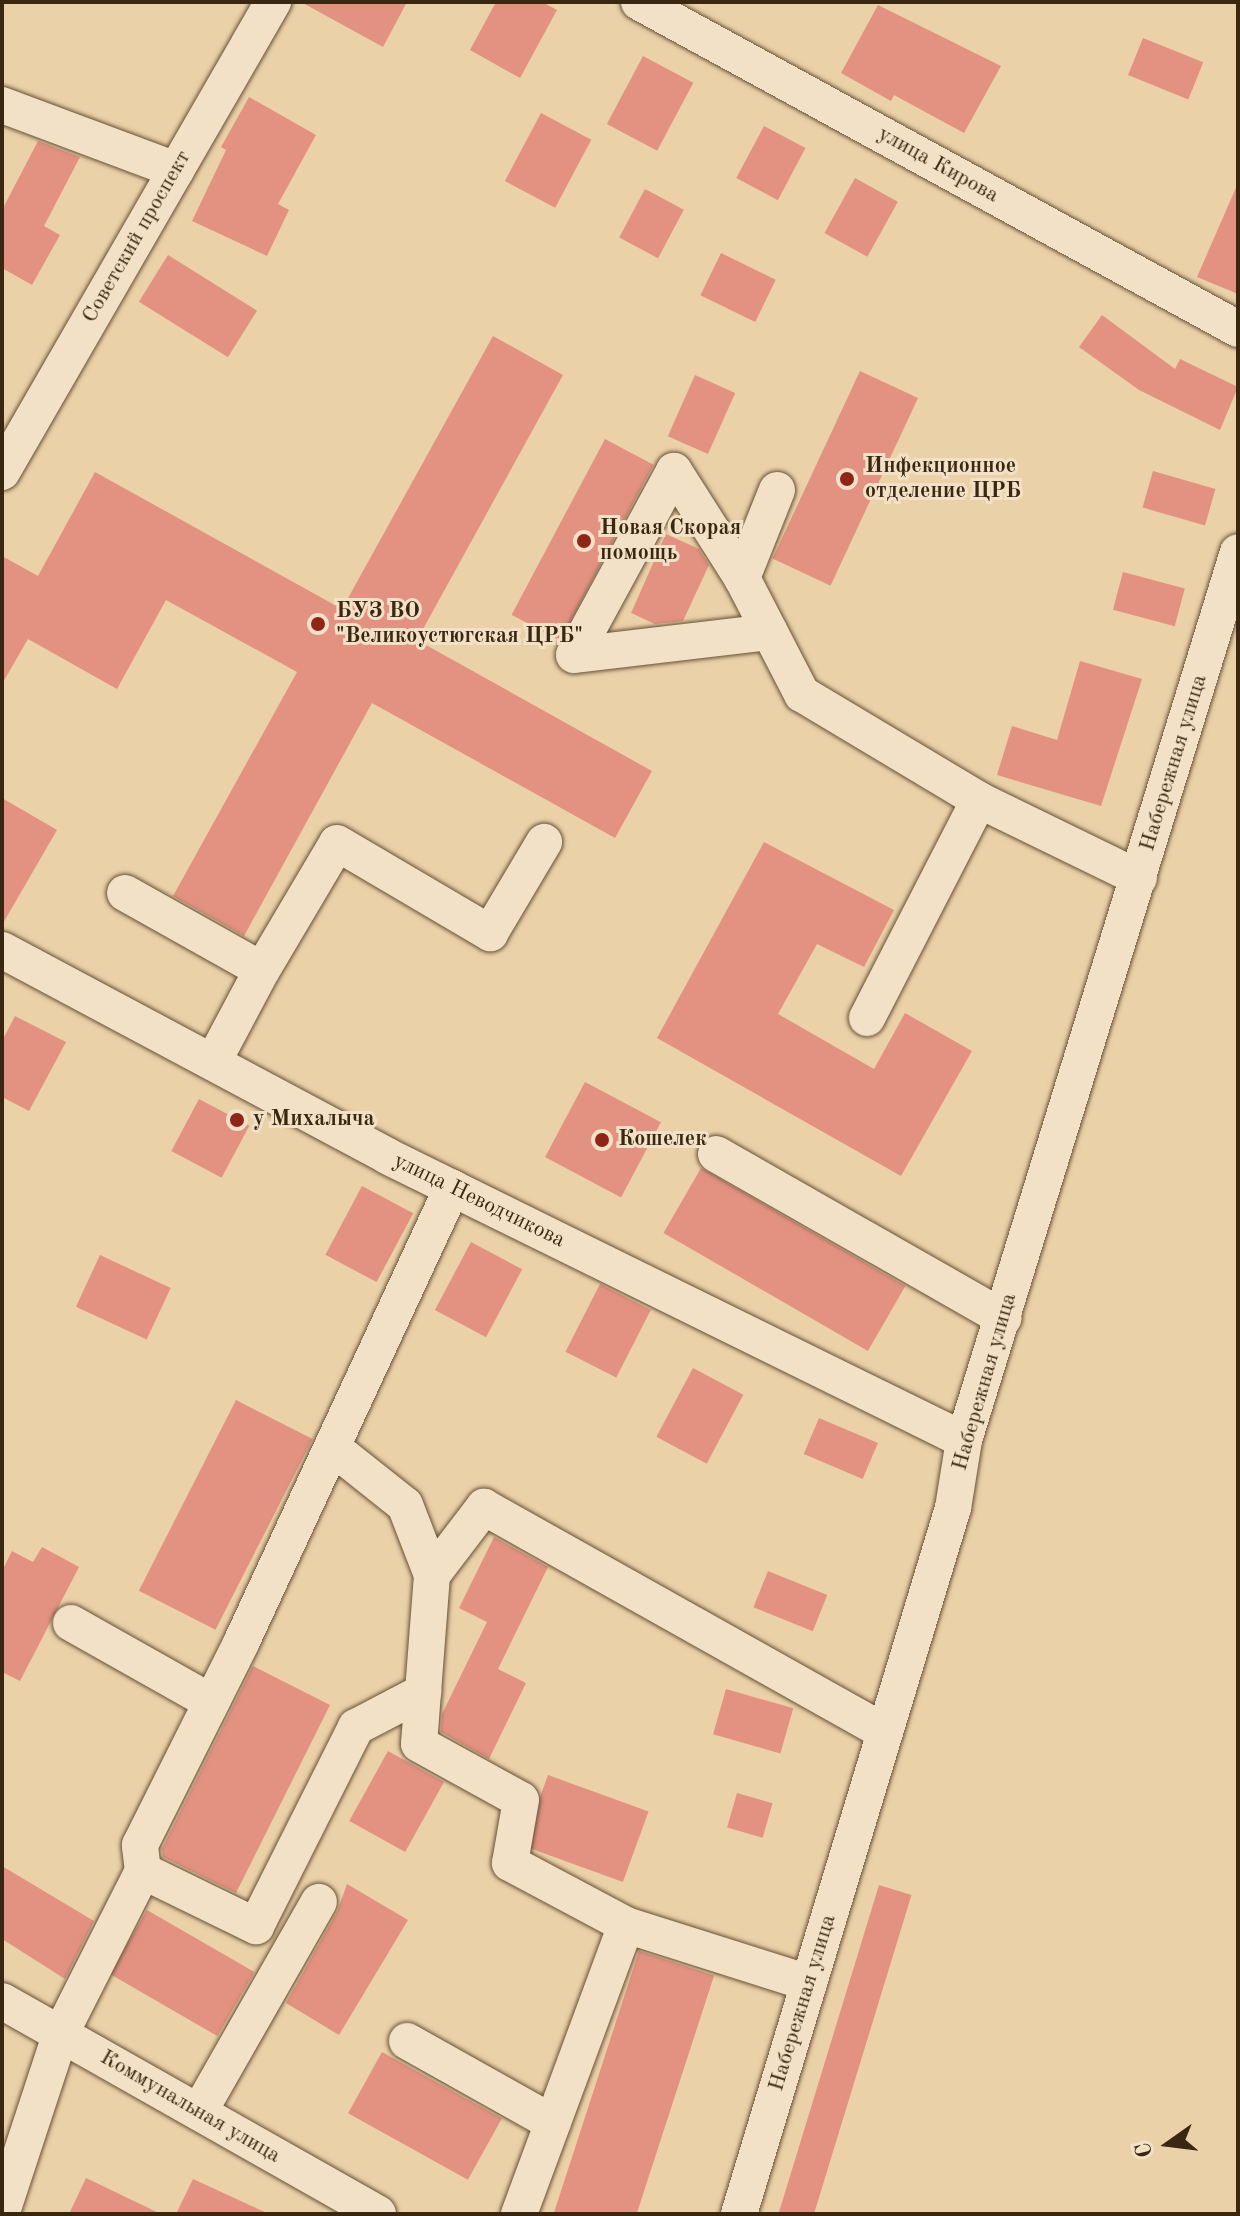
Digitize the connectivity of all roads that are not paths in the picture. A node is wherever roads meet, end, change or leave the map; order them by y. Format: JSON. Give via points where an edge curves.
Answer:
{"nodes":[{"id":1,"x":273,"y":2,"type":"edge"},
{"id":2,"x":639,"y":2,"type":"edge"},
{"id":3,"x":2,"y":105,"type":"edge"},
{"id":4,"x":176,"y":170,"type":"junction"},
{"id":5,"x":1238,"y":329,"type":"edge"},
{"id":6,"x":2,"y":472,"type":"edge"},
{"id":7,"x":777,"y":490,"type":"dead end"},
{"id":8,"x":1238,"y":552,"type":"edge"},
{"id":9,"x":742,"y":578,"type":"junction"},
{"id":10,"x":770,"y":632,"type":"junction"},
{"id":11,"x":979,"y":800,"type":"junction"},
{"id":12,"x":544,"y":842,"type":"dead end"},
{"id":13,"x":1139,"y":878,"type":"junction"},
{"id":14,"x":125,"y":893,"type":"dead end"},
{"id":15,"x":2,"y":950,"type":"edge"},
{"id":16,"x":262,"y":970,"type":"junction"},
{"id":17,"x":867,"y":1018,"type":"dead end"},
{"id":18,"x":213,"y":1062,"type":"junction"},
{"id":19,"x":716,"y":1154,"type":"dead end"},
{"id":20,"x":452,"y":1188,"type":"junction"},
{"id":21,"x":1003,"y":1318,"type":"junction"},
{"id":22,"x":964,"y":1440,"type":"junction"},
{"id":23,"x":332,"y":1447,"type":"junction"},
{"id":24,"x":432,"y":1575,"type":"junction"},
{"id":25,"x":71,"y":1623,"type":"dead end"},
{"id":26,"x":423,"y":1692,"type":"junction"},
{"id":27,"x":211,"y":1702,"type":"junction"},
{"id":28,"x":883,"y":1731,"type":"junction"},
{"id":29,"x":143,"y":1871,"type":"junction"},
{"id":30,"x":319,"y":1902,"type":"dead end"},
{"id":31,"x":626,"y":1925,"type":"junction"},
{"id":32,"x":809,"y":1983,"type":"junction"},
{"id":33,"x":2,"y":2001,"type":"edge"},
{"id":34,"x":61,"y":2033,"type":"junction"},
{"id":35,"x":407,"y":2041,"type":"dead end"},
{"id":36,"x":199,"y":2112,"type":"junction"},
{"id":37,"x":553,"y":2123,"type":"junction"},
{"id":38,"x":2,"y":2212,"type":"edge"},
{"id":39,"x":378,"y":2214,"type":"edge"},
{"id":40,"x":519,"y":2214,"type":"edge"},
{"id":41,"x":739,"y":2214,"type":"edge"}],
"edges":[{"from":1,"to":4,"type":"street","name":"Советский проспект"},
{"from":2,"to":5,"type":"street","name":"улица Кирова"},
{"from":3,"to":4,"type":"street"},
{"from":4,"to":6,"type":"street","name":"Советский проспект"},
{"from":7,"to":9,"type":"street"},
{"from":8,"to":13,"type":"street","name":"Набережная улица"},
{"from":9,"to":10,"type":"street"},
{"from":9,"to":10,"type":"street","via":[[674,471],[574,655]]},
{"from":10,"to":11,"type":"street","via":[[802,694]]},
{"from":11,"to":13,"type":"street"},
{"from":11,"to":17,"type":"street"},
{"from":12,"to":16,"type":"street","via":[[490,933],[337,843]]},
{"from":13,"to":21,"type":"street","name":"Набережная улица"},
{"from":14,"to":16,"type":"street"},
{"from":15,"to":18,"type":"street","name":"улица Неводчикова"},
{"from":16,"to":18,"type":"street"},
{"from":18,"to":20,"type":"street","name":"улица Неводчикова"},
{"from":19,"to":21,"type":"street"},
{"from":20,"to":22,"type":"street","name":"улица Неводчикова"},
{"from":20,"to":23,"type":"street"},
{"from":21,"to":22,"type":"street","name":"Набережная улица"},
{"from":22,"to":28,"type":"street","name":"Набережная улица","via":[[953,1508]]},
{"from":23,"to":24,"type":"street","via":[[405,1505]]},
{"from":23,"to":27,"type":"street"},
{"from":24,"to":26,"type":"street"},
{"from":24,"to":28,"type":"street","via":[[484,1507]]},
{"from":25,"to":27,"type":"street"},
{"from":26,"to":29,"type":"street","via":[[356,1727],[256,1926]]},
{"from":26,"to":31,"type":"street","via":[[419,1744],[521,1800],[510,1863]]},
{"from":27,"to":29,"type":"street","via":[[140,1845]]},
{"from":28,"to":32,"type":"street","name":"Набережная улица"},
{"from":29,"to":34,"type":"street"},
{"from":30,"to":36,"type":"street"},
{"from":31,"to":32,"type":"street"},
{"from":31,"to":37,"type":"street"},
{"from":32,"to":41,"type":"street","name":"Набережная улица"},
{"from":33,"to":34,"type":"street","name":"Коммунальная улица"},
{"from":34,"to":36,"type":"street","name":"Коммунальная улица"},
{"from":34,"to":38,"type":"street"},
{"from":35,"to":37,"type":"street"},
{"from":36,"to":39,"type":"street","name":"Коммунальная улица"},
{"from":37,"to":40,"type":"street"}]}
